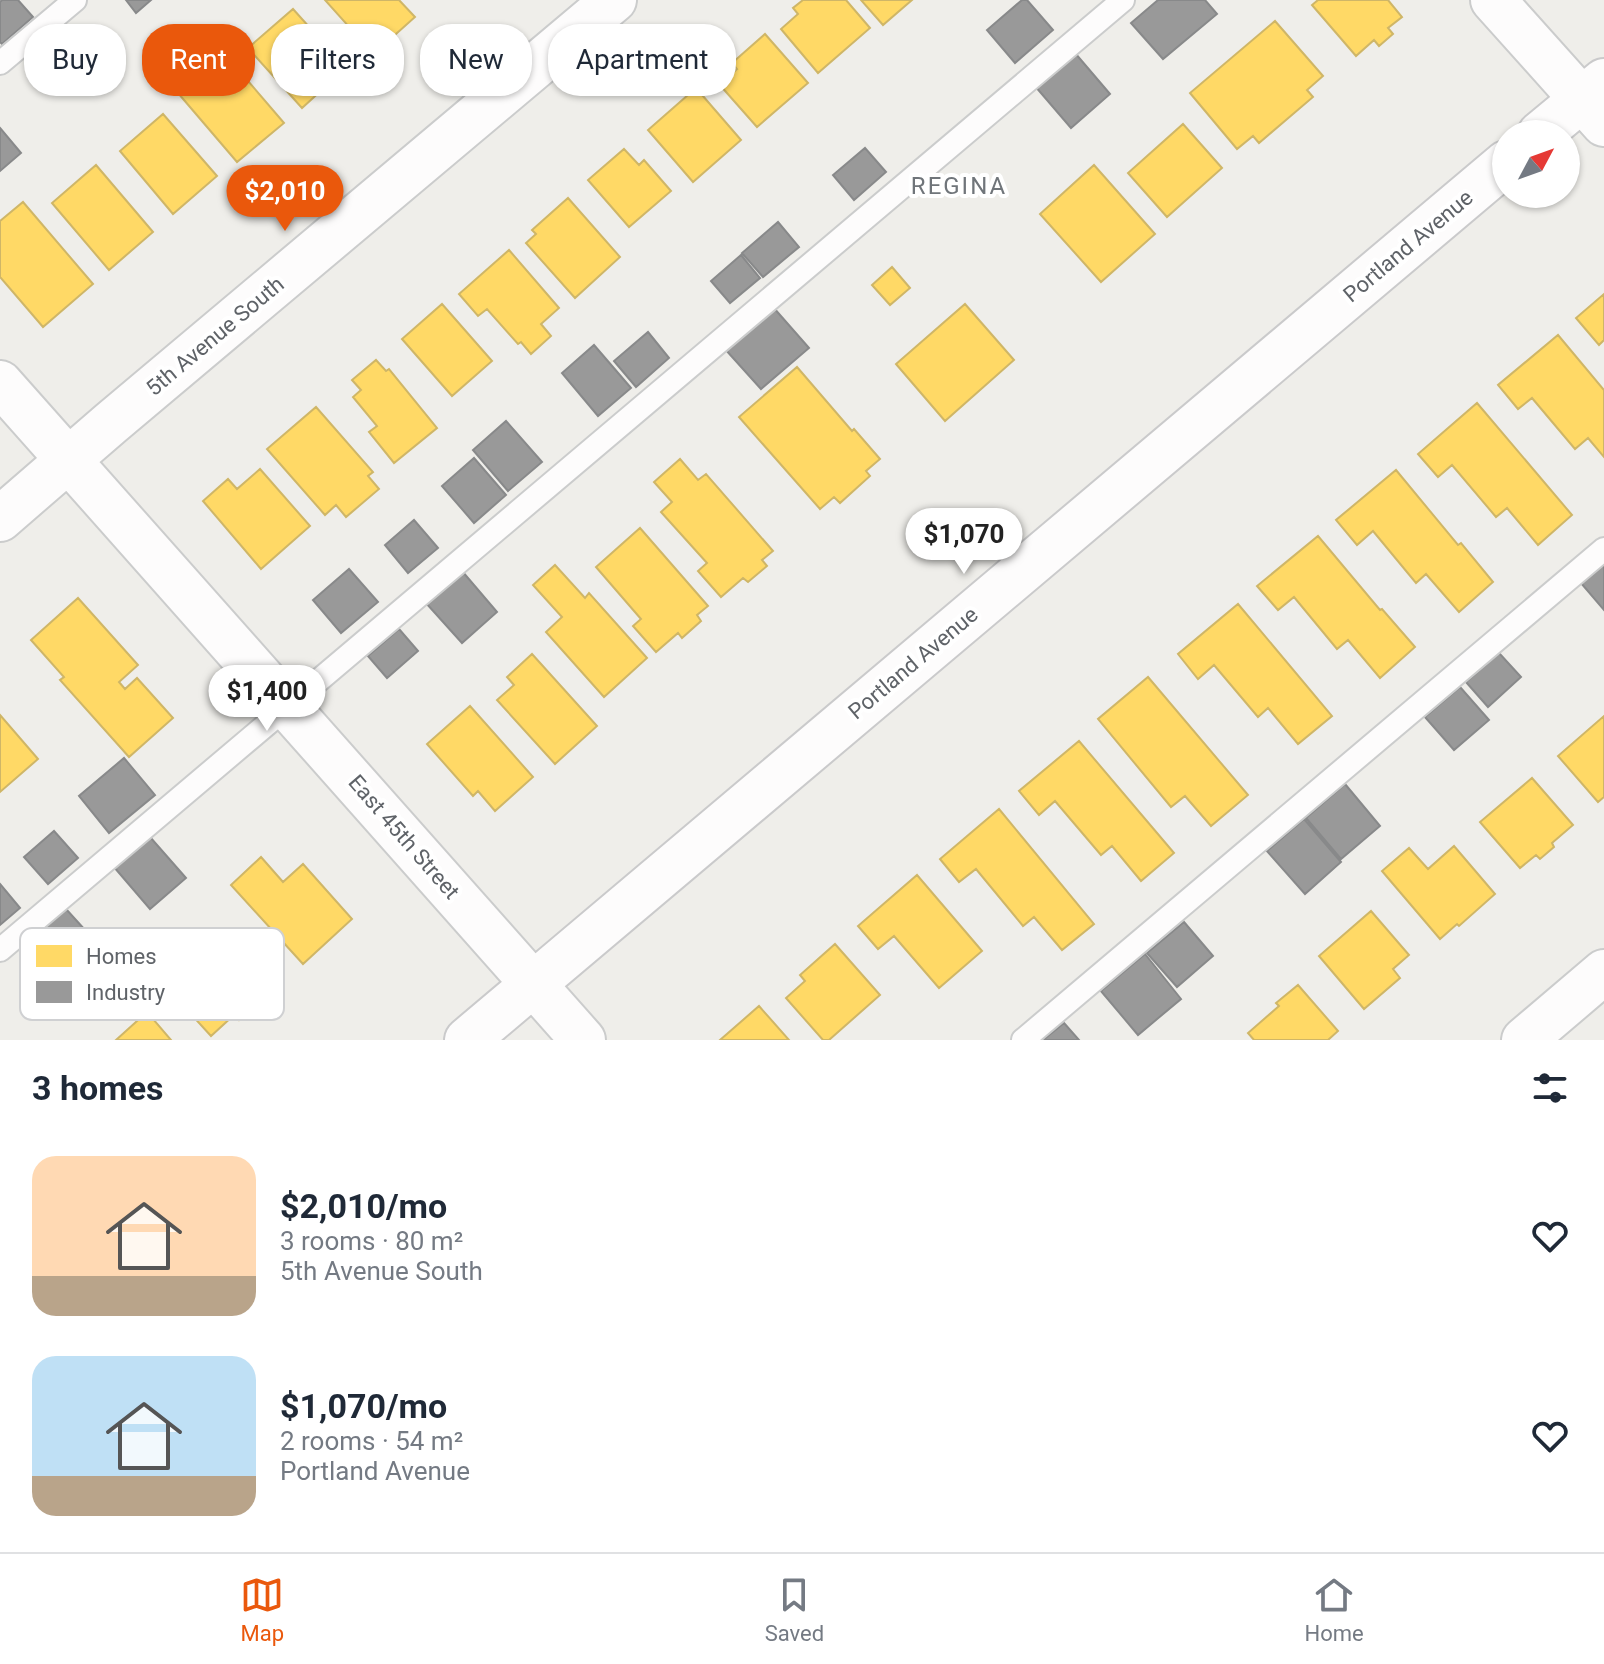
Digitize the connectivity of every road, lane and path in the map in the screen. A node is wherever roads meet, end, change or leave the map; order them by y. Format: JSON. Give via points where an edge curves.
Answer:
{"nodes":[{"id":1,"x":75,"y":0,"type":"edge"},
{"id":2,"x":614,"y":0,"type":"edge"},
{"id":3,"x":1123,"y":0,"type":"edge"},
{"id":4,"x":1493,"y":0,"type":"edge"},
{"id":5,"x":0,"y":63,"type":"edge"},
{"id":6,"x":1597,"y":101,"type":"edge"},
{"id":7,"x":1564,"y":120,"type":"edge"},
{"id":8,"x":1492,"y":175,"type":"edge"},
{"id":9,"x":0,"y":383,"type":"edge"},
{"id":10,"x":69,"y":460,"type":"junction"},
{"id":11,"x":0,"y":519,"type":"edge"},
{"id":12,"x":1604,"y":549,"type":"edge"},
{"id":13,"x":289,"y":707,"type":"junction"},
{"id":14,"x":26,"y":928,"type":"edge"},
{"id":15,"x":20,"y":933,"type":"edge"},
{"id":16,"x":0,"y":950,"type":"edge"},
{"id":17,"x":1604,"y":972,"type":"edge"},
{"id":18,"x":534,"y":983,"type":"junction"},
{"id":19,"x":467,"y":1040,"type":"edge"},
{"id":20,"x":583,"y":1040,"type":"edge"},
{"id":21,"x":1023,"y":1040,"type":"edge"},
{"id":22,"x":1524,"y":1040,"type":"edge"}],
"edges":[{"from":1,"to":5,"type":"lane"},
{"from":2,"to":10,"type":"street","name":"5th Avenue South"},
{"from":3,"to":13,"type":"lane"},
{"from":4,"to":6,"type":"street"},
{"from":6,"to":7,"type":"street"},
{"from":8,"to":18,"type":"street","name":"Portland Avenue"},
{"from":9,"to":10,"type":"street","name":"East 45th Street"},
{"from":10,"to":11,"type":"street","name":"5th Avenue South"},
{"from":10,"to":13,"type":"street","name":"East 45th Street"},
{"from":12,"to":21,"type":"lane"},
{"from":13,"to":14,"type":"lane"},
{"from":13,"to":18,"type":"street","name":"East 45th Street"},
{"from":15,"to":16,"type":"lane"},
{"from":17,"to":22,"type":"street"},
{"from":18,"to":19,"type":"street","name":"Portland Avenue"},
{"from":18,"to":20,"type":"street","name":"East 45th Street"}]}
